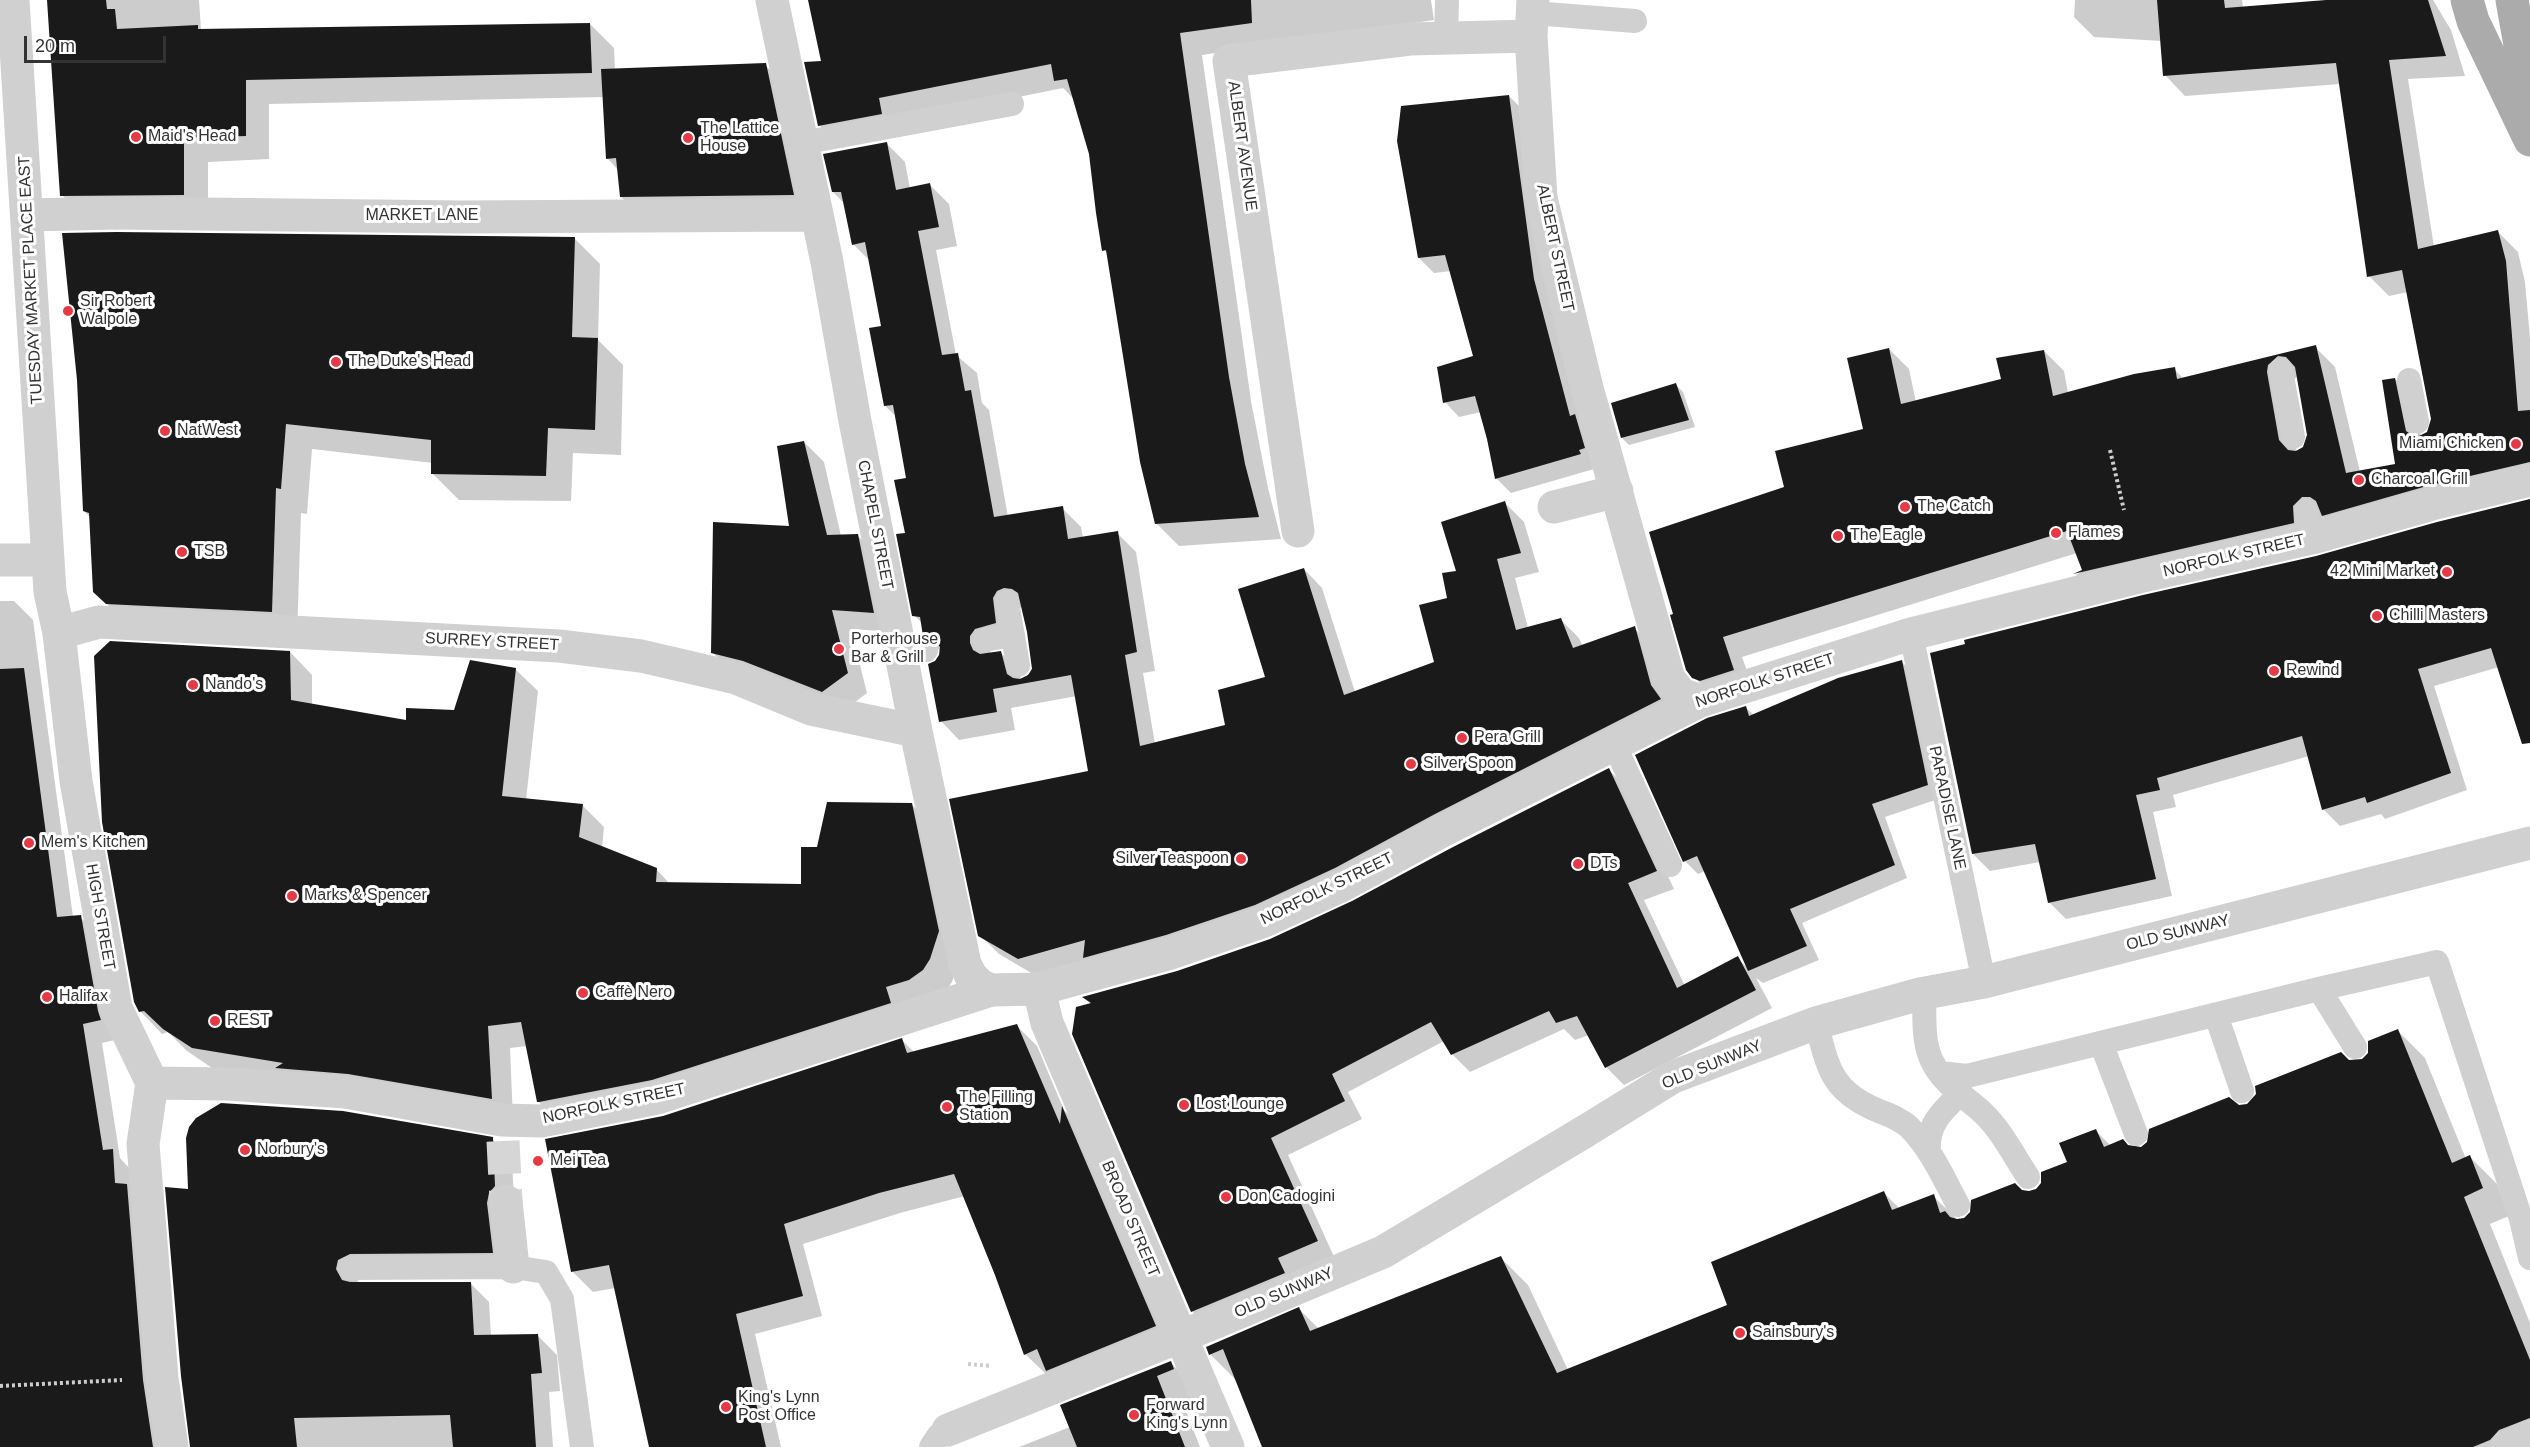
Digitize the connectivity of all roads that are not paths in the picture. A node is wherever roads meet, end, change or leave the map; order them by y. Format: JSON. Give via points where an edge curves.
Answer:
{"nodes":[{"id":1,"x":14,"y":0,"type":"edge"},
{"id":2,"x":772,"y":0,"type":"edge"},
{"id":3,"x":1447,"y":0,"type":"edge"},
{"id":4,"x":2467,"y":0,"type":"edge"},
{"id":5,"x":2512,"y":0,"type":"edge"},
{"id":6,"x":1532,"y":17,"type":"edge"},
{"id":7,"x":1635,"y":21,"type":"dead end"},
{"id":8,"x":1446,"y":38,"type":"junction"},
{"id":9,"x":2530,"y":101,"type":"edge"},
{"id":10,"x":1012,"y":104,"type":"dead end"},
{"id":11,"x":2530,"y":140,"type":"edge"},
{"id":12,"x":802,"y":143,"type":"junction"},
{"id":13,"x":28,"y":215,"type":"junction"},
{"id":14,"x":816,"y":215,"type":"junction"},
{"id":15,"x":2281,"y":370,"type":"dead end"},
{"id":16,"x":2409,"y":380,"type":"dead end"},
{"id":17,"x":2417,"y":422,"type":"dead end"},
{"id":18,"x":2293,"y":437,"type":"dead end"},
{"id":19,"x":2530,"y":480,"type":"edge"},
{"id":20,"x":1617,"y":491,"type":"junction"},
{"id":21,"x":1554,"y":507,"type":"dead end"},
{"id":22,"x":1298,"y":531,"type":"dead end"},
{"id":23,"x":0,"y":560,"type":"edge"},
{"id":24,"x":48,"y":560,"type":"junction"},
{"id":25,"x":1007,"y":602,"type":"dead end"},
{"id":26,"x":58,"y":633,"type":"junction"},
{"id":27,"x":1012,"y":634,"type":"junction"},
{"id":28,"x":1911,"y":634,"type":"junction"},
{"id":29,"x":984,"y":640,"type":"dead end"},
{"id":30,"x":1018,"y":664,"type":"dead end"},
{"id":31,"x":1700,"y":701,"type":"junction"},
{"id":32,"x":916,"y":731,"type":"junction"},
{"id":33,"x":1614,"y":744,"type":"junction"},
{"id":34,"x":2530,"y":843,"type":"edge"},
{"id":35,"x":1670,"y":864,"type":"dead end"},
{"id":36,"x":1984,"y":982,"type":"junction"},
{"id":37,"x":1039,"y":989,"type":"junction"},
{"id":38,"x":2319,"y":989,"type":"junction"},
{"id":39,"x":991,"y":990,"type":"junction"},
{"id":40,"x":1924,"y":993,"type":"junction"},
{"id":41,"x":2216,"y":1015,"type":"junction"},
{"id":42,"x":1816,"y":1023,"type":"junction"},
{"id":43,"x":2101,"y":1043,"type":"junction"},
{"id":44,"x":2355,"y":1047,"type":"dead end"},
{"id":45,"x":1940,"y":1073,"type":"junction"},
{"id":46,"x":152,"y":1083,"type":"junction"},
{"id":47,"x":2242,"y":1091,"type":"dead end"},
{"id":48,"x":1959,"y":1095,"type":"junction"},
{"id":49,"x":2136,"y":1134,"type":"dead end"},
{"id":50,"x":1929,"y":1152,"type":"junction"},
{"id":51,"x":2028,"y":1177,"type":"dead end"},
{"id":52,"x":506,"y":1201,"type":"tunnel mouth"},
{"id":53,"x":1958,"y":1206,"type":"dead end"},
{"id":54,"x":2530,"y":1258,"type":"edge"},
{"id":55,"x":513,"y":1267,"type":"junction"},
{"id":56,"x":350,"y":1268,"type":"dead end"},
{"id":57,"x":2530,"y":1436,"type":"edge"},
{"id":58,"x":940,"y":1438,"type":"edge"},
{"id":59,"x":172,"y":1447,"type":"edge"},
{"id":60,"x":582,"y":1447,"type":"edge"},
{"id":61,"x":1228,"y":1447,"type":"edge"},
{"id":62,"x":2507,"y":1447,"type":"edge"}],
"edges":[{"from":1,"to":13,"type":"street","name":"TUESDAY MARKET PLACE EAST"},
{"from":2,"to":12,"type":"street","name":"CHAPEL STREET"},
{"from":3,"to":8,"type":"lane"},
{"from":4,"to":11,"type":"main road","via":[[2473,21]]},
{"from":5,"to":9,"type":"main road"},
{"from":6,"to":7,"type":"lane"},
{"from":6,"to":8,"type":"street","name":"ALBERT AVENUE"},
{"from":6,"to":20,"type":"street","name":"ALBERT STREET","via":[[1542,198],[1587,388]]},
{"from":8,"to":22,"type":"street","name":"ALBERT AVENUE","via":[[1229,62]]},
{"from":10,"to":12,"type":"lane"},
{"from":12,"to":14,"type":"street","name":"CHAPEL STREET"},
{"from":13,"to":14,"type":"street","name":"MARKET LANE"},
{"from":13,"to":24,"type":"street","name":"TUESDAY MARKET PLACE EAST"},
{"from":14,"to":32,"type":"street","name":"CHAPEL STREET","via":[[914,652]]},
{"from":15,"to":18,"type":"lane"},
{"from":16,"to":17,"type":"lane"},
{"from":19,"to":28,"type":"street","name":"NORFOLK STREET","via":[[2430,495],[2309,525],[2139,577]]},
{"from":20,"to":21,"type":"street"},
{"from":20,"to":31,"type":"street","name":"ALBERT STREET","via":[[1669,679],[1681,694]]},
{"from":23,"to":24,"type":"street"},
{"from":24,"to":26,"type":"street","name":"HIGH STREET"},
{"from":25,"to":27,"type":"lane"},
{"from":26,"to":32,"type":"street","name":"SURREY STREET","via":[[99,622],[559,646],[641,656],[736,678],[811,708]]},
{"from":26,"to":46,"type":"street","name":"HIGH STREET","via":[[76,781],[116,1008]]},
{"from":27,"to":29,"type":"lane"},
{"from":27,"to":30,"type":"lane"},
{"from":28,"to":31,"type":"street","name":"NORFOLK STREET"},
{"from":28,"to":36,"type":"lane","name":"PARADISE LANE"},
{"from":31,"to":33,"type":"street","name":"NORFOLK STREET"},
{"from":32,"to":39,"type":"street","name":"CHAPEL STREET","via":[[965,964],[971,976]]},
{"from":33,"to":35,"type":"lane"},
{"from":33,"to":37,"type":"street","name":"NORFOLK STREET","via":[[1343,885],[1262,922],[1171,953]]},
{"from":34,"to":36,"type":"street","name":"OLD SUNWAY"},
{"from":36,"to":40,"type":"street","name":"OLD SUNWAY"},
{"from":37,"to":39,"type":"street"},
{"from":37,"to":61,"type":"street","name":"BROAD STREET","via":[[1047,1023]]},
{"from":38,"to":41,"type":"lane"},
{"from":38,"to":44,"type":"lane"},
{"from":38,"to":54,"type":"lane","via":[[2437,962],[2521,1219]]},
{"from":39,"to":46,"type":"street","name":"NORFOLK STREET","via":[[657,1098],[502,1130],[345,1092]]},
{"from":40,"to":42,"type":"street","name":"OLD SUNWAY"},
{"from":40,"to":45,"type":"lane","via":[[1926,1046]]},
{"from":41,"to":43,"type":"lane"},
{"from":41,"to":47,"type":"lane"},
{"from":42,"to":50,"type":"lane","via":[[1830,1073],[1843,1090],[1900,1120]]},
{"from":42,"to":58,"type":"street","name":"OLD SUNWAY","bridge":true,"via":[[1673,1077],[1383,1252]]},
{"from":43,"to":45,"type":"lane","via":[[1967,1076]]},
{"from":43,"to":49,"type":"lane"},
{"from":45,"to":48,"type":"lane"},
{"from":46,"to":59,"type":"street","via":[[143,1144],[162,1378]]},
{"from":48,"to":50,"type":"lane","via":[[1937,1116],[1930,1132]]},
{"from":48,"to":51,"type":"lane","via":[[1994,1126]]},
{"from":50,"to":53,"type":"lane"},
{"from":52,"to":55,"type":"street"},
{"from":55,"to":56,"type":"lane"},
{"from":55,"to":60,"type":"lane","via":[[546,1272],[562,1299]]},
{"from":57,"to":62,"type":"street"}]}
